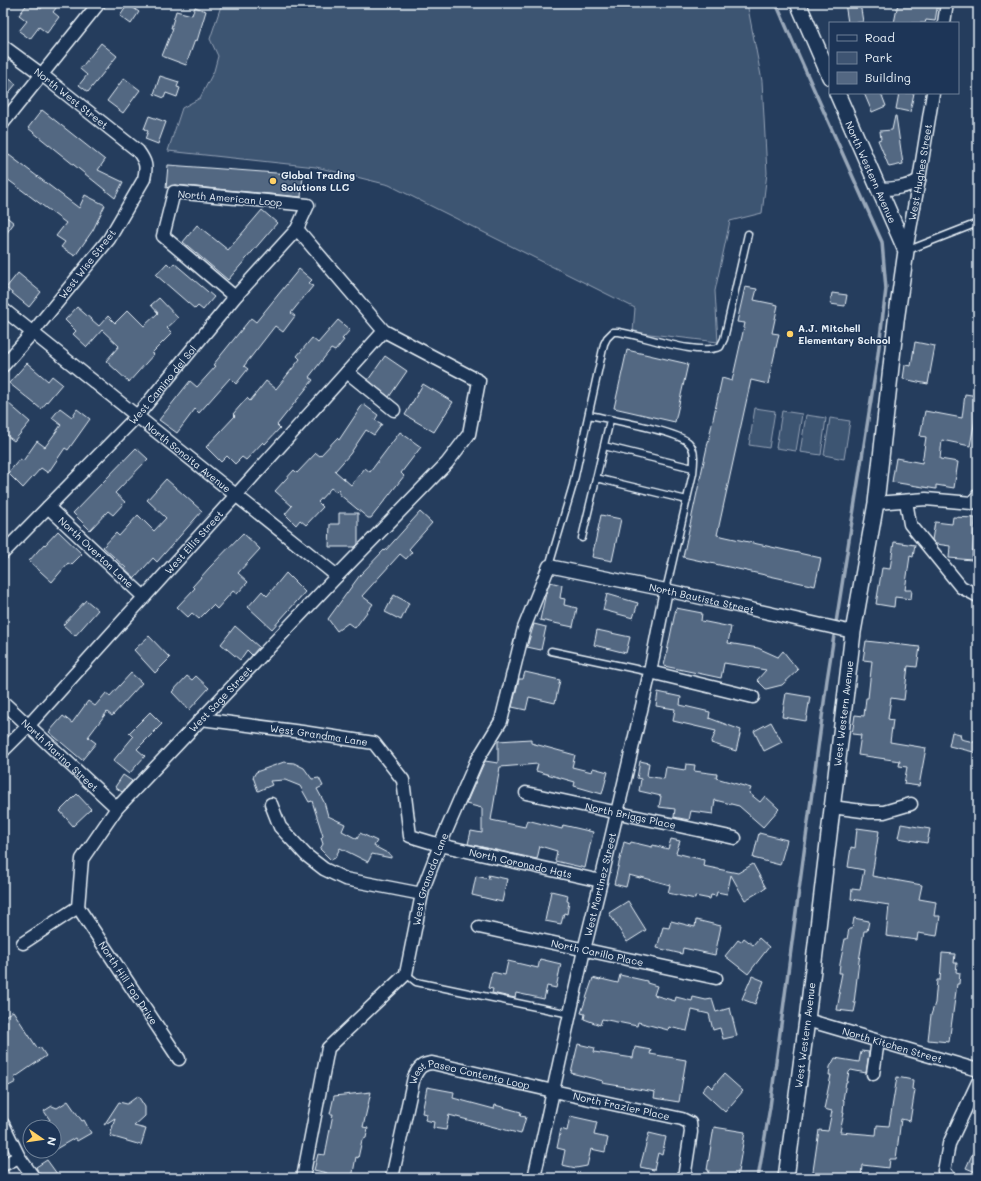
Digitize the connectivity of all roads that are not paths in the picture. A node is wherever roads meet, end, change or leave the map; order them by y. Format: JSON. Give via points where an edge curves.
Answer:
{"nodes":[{"id":1,"x":99,"y":3,"type":"edge"},
{"id":2,"x":798,"y":3,"type":"edge"},
{"id":3,"x":947,"y":3,"type":"edge"},
{"id":4,"x":944,"y":22,"type":"edge"},
{"id":5,"x":3,"y":46,"type":"edge"},
{"id":6,"x":41,"y":74,"type":"junction"},
{"id":7,"x":829,"y":75,"type":"edge"},
{"id":8,"x":837,"y":94,"type":"edge"},
{"id":9,"x":933,"y":94,"type":"edge"},
{"id":10,"x":3,"y":123,"type":"edge"},
{"id":11,"x":138,"y":151,"type":"joint"},
{"id":12,"x":919,"y":180,"type":"junction"},
{"id":13,"x":878,"y":189,"type":"junction"},
{"id":14,"x":308,"y":206,"type":"joint"},
{"id":15,"x":978,"y":221,"type":"edge"},
{"id":16,"x":297,"y":229,"type":"junction"},
{"id":17,"x":748,"y":234,"type":"dead end"},
{"id":18,"x":906,"y":251,"type":"junction"},
{"id":19,"x":235,"y":297,"type":"junction"},
{"id":20,"x":3,"y":309,"type":"edge"},
{"id":21,"x":384,"y":331,"type":"junction"},
{"id":22,"x":32,"y":332,"type":"junction"},
{"id":23,"x":3,"y":366,"type":"edge"},
{"id":24,"x":347,"y":372,"type":"junction"},
{"id":25,"x":394,"y":410,"type":"dead end"},
{"id":26,"x":589,"y":415,"type":"junction"},
{"id":27,"x":137,"y":416,"type":"junction"},
{"id":28,"x":610,"y":420,"type":"junction"},
{"id":29,"x":604,"y":446,"type":"junction"},
{"id":30,"x":694,"y":468,"type":"junction"},
{"id":31,"x":596,"y":478,"type":"junction"},
{"id":32,"x":236,"y":495,"type":"junction"},
{"id":33,"x":978,"y":495,"type":"edge"},
{"id":34,"x":687,"y":500,"type":"junction"},
{"id":35,"x":906,"y":501,"type":"junction"},
{"id":36,"x":876,"y":503,"type":"junction"},
{"id":37,"x":48,"y":507,"type":"junction"},
{"id":38,"x":582,"y":538,"type":"dead end"},
{"id":39,"x":3,"y":553,"type":"edge"},
{"id":40,"x":549,"y":566,"type":"junction"},
{"id":41,"x":337,"y":576,"type":"junction"},
{"id":42,"x":666,"y":590,"type":"junction"},
{"id":43,"x":978,"y":596,"type":"edge"},
{"id":44,"x":144,"y":597,"type":"junction"},
{"id":45,"x":853,"y":632,"type":"junction"},
{"id":46,"x":551,"y":651,"type":"dead end"},
{"id":47,"x":650,"y":672,"type":"junction"},
{"id":48,"x":753,"y":697,"type":"dead end"},
{"id":49,"x":3,"y":702,"type":"edge"},
{"id":50,"x":201,"y":719,"type":"junction"},
{"id":51,"x":29,"y":725,"type":"junction"},
{"id":52,"x":3,"y":751,"type":"edge"},
{"id":53,"x":526,"y":793,"type":"dead end"},
{"id":54,"x":271,"y":804,"type":"dead end"},
{"id":55,"x":911,"y":804,"type":"dead end"},
{"id":56,"x":832,"y":807,"type":"junction"},
{"id":57,"x":117,"y":808,"type":"junction"},
{"id":58,"x":617,"y":813,"type":"junction"},
{"id":59,"x":734,"y":838,"type":"dead end"},
{"id":60,"x":440,"y":846,"type":"junction"},
{"id":61,"x":601,"y":881,"type":"junction"},
{"id":62,"x":422,"y":894,"type":"junction"},
{"id":63,"x":78,"y":907,"type":"junction"},
{"id":64,"x":479,"y":928,"type":"dead end"},
{"id":65,"x":22,"y":943,"type":"dead end"},
{"id":66,"x":584,"y":950,"type":"junction"},
{"id":67,"x":406,"y":974,"type":"junction"},
{"id":68,"x":716,"y":978,"type":"dead end"},
{"id":69,"x":570,"y":1014,"type":"junction"},
{"id":70,"x":807,"y":1020,"type":"junction"},
{"id":71,"x":878,"y":1041,"type":"junction"},
{"id":72,"x":179,"y":1058,"type":"dead end"},
{"id":73,"x":978,"y":1070,"type":"edge"},
{"id":74,"x":873,"y":1074,"type":"dead end"},
{"id":75,"x":978,"y":1082,"type":"edge"},
{"id":76,"x":553,"y":1091,"type":"junction"},
{"id":77,"x":3,"y":1124,"type":"edge"},
{"id":78,"x":19,"y":1157,"type":"junction"},
{"id":79,"x":3,"y":1165,"type":"edge"},
{"id":80,"x":34,"y":1178,"type":"edge"},
{"id":81,"x":303,"y":1178,"type":"edge"},
{"id":82,"x":392,"y":1178,"type":"edge"},
{"id":83,"x":534,"y":1178,"type":"edge"},
{"id":84,"x":684,"y":1178,"type":"edge"},
{"id":85,"x":786,"y":1178,"type":"edge"},
{"id":86,"x":950,"y":1178,"type":"edge"}],
"edges":[{"from":1,"to":6,"type":"street"},
{"from":2,"to":7,"type":"street"},
{"from":3,"to":4,"type":"street"},
{"from":5,"to":6,"type":"street","name":"North West Street"},
{"from":6,"to":10,"type":"street"},
{"from":6,"to":11,"type":"street","name":"North West Street"},
{"from":8,"to":13,"type":"street","name":"North Western Avenue"},
{"from":9,"to":12,"type":"street","name":"West Hughes Street"},
{"from":11,"to":22,"type":"street","name":"West Wise Street","via":[[145,161],[144,180],[109,239]]},
{"from":12,"to":13,"type":"street","via":[[904,187]]},
{"from":12,"to":18,"type":"street","name":"West Hughes Street"},
{"from":13,"to":18,"type":"street","name":"North Western Avenue"},
{"from":14,"to":16,"type":"street","name":"West Camino del Sol"},
{"from":14,"to":19,"type":"street","name":"North American Loop","via":[[174,192],[163,236]]},
{"from":15,"to":18,"type":"lane"},
{"from":16,"to":19,"type":"street","name":"West Camino del Sol"},
{"from":16,"to":21,"type":"street"},
{"from":17,"to":26,"type":"lane","via":[[720,347],[700,350],[629,333],[613,332],[604,344]]},
{"from":18,"to":36,"type":"street","name":"West Western Avenue"},
{"from":19,"to":27,"type":"street","name":"West Camino del Sol"},
{"from":20,"to":22,"type":"street","name":"North Sonoita Avenue"},
{"from":21,"to":24,"type":"street","name":"West Ellis Street"},
{"from":21,"to":41,"type":"street","name":"West Sage Street","via":[[479,381],[469,434],[447,463]]},
{"from":22,"to":23,"type":"street","name":"West Wise Street"},
{"from":22,"to":27,"type":"street","name":"North Sonoita Avenue"},
{"from":24,"to":25,"type":"street"},
{"from":24,"to":32,"type":"street","name":"West Ellis Street"},
{"from":26,"to":28,"type":"lane"},
{"from":26,"to":40,"type":"lane","via":[[574,485]]},
{"from":27,"to":32,"type":"street","name":"North Sonoita Avenue"},
{"from":27,"to":37,"type":"street","name":"West Camino del Sol"},
{"from":28,"to":29,"type":"lane"},
{"from":28,"to":30,"type":"lane","via":[[684,438],[691,444]]},
{"from":29,"to":30,"type":"lane"},
{"from":29,"to":31,"type":"lane"},
{"from":30,"to":34,"type":"lane"},
{"from":31,"to":34,"type":"lane"},
{"from":31,"to":38,"type":"lane"},
{"from":32,"to":41,"type":"street","name":"North Sonoita Avenue"},
{"from":32,"to":44,"type":"street","name":"West Ellis Street"},
{"from":33,"to":35,"type":"street","via":[[972,503],[926,499]]},
{"from":34,"to":42,"type":"lane"},
{"from":35,"to":36,"type":"street"},
{"from":35,"to":43,"type":"street","via":[[910,524],[962,587]]},
{"from":36,"to":45,"type":"street","name":"West Western Avenue"},
{"from":37,"to":39,"type":"street","name":"West Camino del Sol"},
{"from":37,"to":44,"type":"street","name":"North Overton Lane"},
{"from":40,"to":42,"type":"street","name":"North Bautista Street"},
{"from":40,"to":60,"type":"street","name":"West Granada Lane","via":[[524,628],[501,721],[476,762]]},
{"from":41,"to":50,"type":"street","name":"West Sage Street"},
{"from":42,"to":45,"type":"street","name":"North Bautista Street"},
{"from":42,"to":47,"type":"street","name":"West Martinez Street"},
{"from":44,"to":51,"type":"street","name":"West Ellis Street"},
{"from":45,"to":56,"type":"street","name":"West Western Avenue"},
{"from":46,"to":47,"type":"lane"},
{"from":47,"to":48,"type":"street"},
{"from":47,"to":58,"type":"street","name":"West Martinez Street"},
{"from":49,"to":51,"type":"street","name":"North Marina Street"},
{"from":50,"to":57,"type":"street","name":"West Sage Street"},
{"from":50,"to":60,"type":"street","name":"West Grandma Lane","via":[[374,743],[403,780],[410,836]]},
{"from":51,"to":52,"type":"street","name":"West Ellis Street"},
{"from":51,"to":57,"type":"street","name":"North Marina Street"},
{"from":53,"to":58,"type":"street","name":"North Briggs Place"},
{"from":54,"to":62,"type":"street","via":[[280,827],[306,855],[324,869],[345,879]]},
{"from":55,"to":56,"type":"street","via":[[884,812]]},
{"from":56,"to":70,"type":"street","name":"West Western Avenue"},
{"from":57,"to":63,"type":"street","name":"West Sage Street","via":[[82,859]]},
{"from":58,"to":59,"type":"street","name":"North Briggs Place"},
{"from":58,"to":61,"type":"street","name":"West Martinez Street"},
{"from":60,"to":61,"type":"street","name":"North Coronado Hgts"},
{"from":60,"to":62,"type":"street","name":"West Granada Lane"},
{"from":61,"to":66,"type":"street","name":"West Martinez Street"},
{"from":62,"to":67,"type":"street","name":"West Granada Lane"},
{"from":63,"to":65,"type":"street"},
{"from":63,"to":72,"type":"street","name":"North Hill Top Drive"},
{"from":64,"to":66,"type":"street","name":"North Carillo Place"},
{"from":66,"to":68,"type":"street","name":"North Carillo Place"},
{"from":66,"to":69,"type":"street","name":"West Martinez Street"},
{"from":67,"to":69,"type":"lane","via":[[416,982]]},
{"from":67,"to":81,"type":"street","via":[[328,1048]]},
{"from":69,"to":76,"type":"street","name":"West Martinez Street"},
{"from":70,"to":71,"type":"street","name":"North Kitchen Street"},
{"from":70,"to":85,"type":"street","name":"West Western Avenue"},
{"from":71,"to":73,"type":"street","name":"North Kitchen Street"},
{"from":71,"to":74,"type":"street"},
{"from":75,"to":86,"type":"street","via":[[949,1144],[944,1171]]},
{"from":76,"to":82,"type":"street","name":"West Paseo Contento Loop","via":[[432,1063],[425,1064],[418,1068],[414,1077]]},
{"from":76,"to":83,"type":"street","name":"West Martinez Street"},
{"from":76,"to":84,"type":"street","name":"North Frazier Place","via":[[682,1119],[690,1124]]},
{"from":77,"to":78,"type":"street"},
{"from":78,"to":79,"type":"street"},
{"from":78,"to":80,"type":"street"}]}
